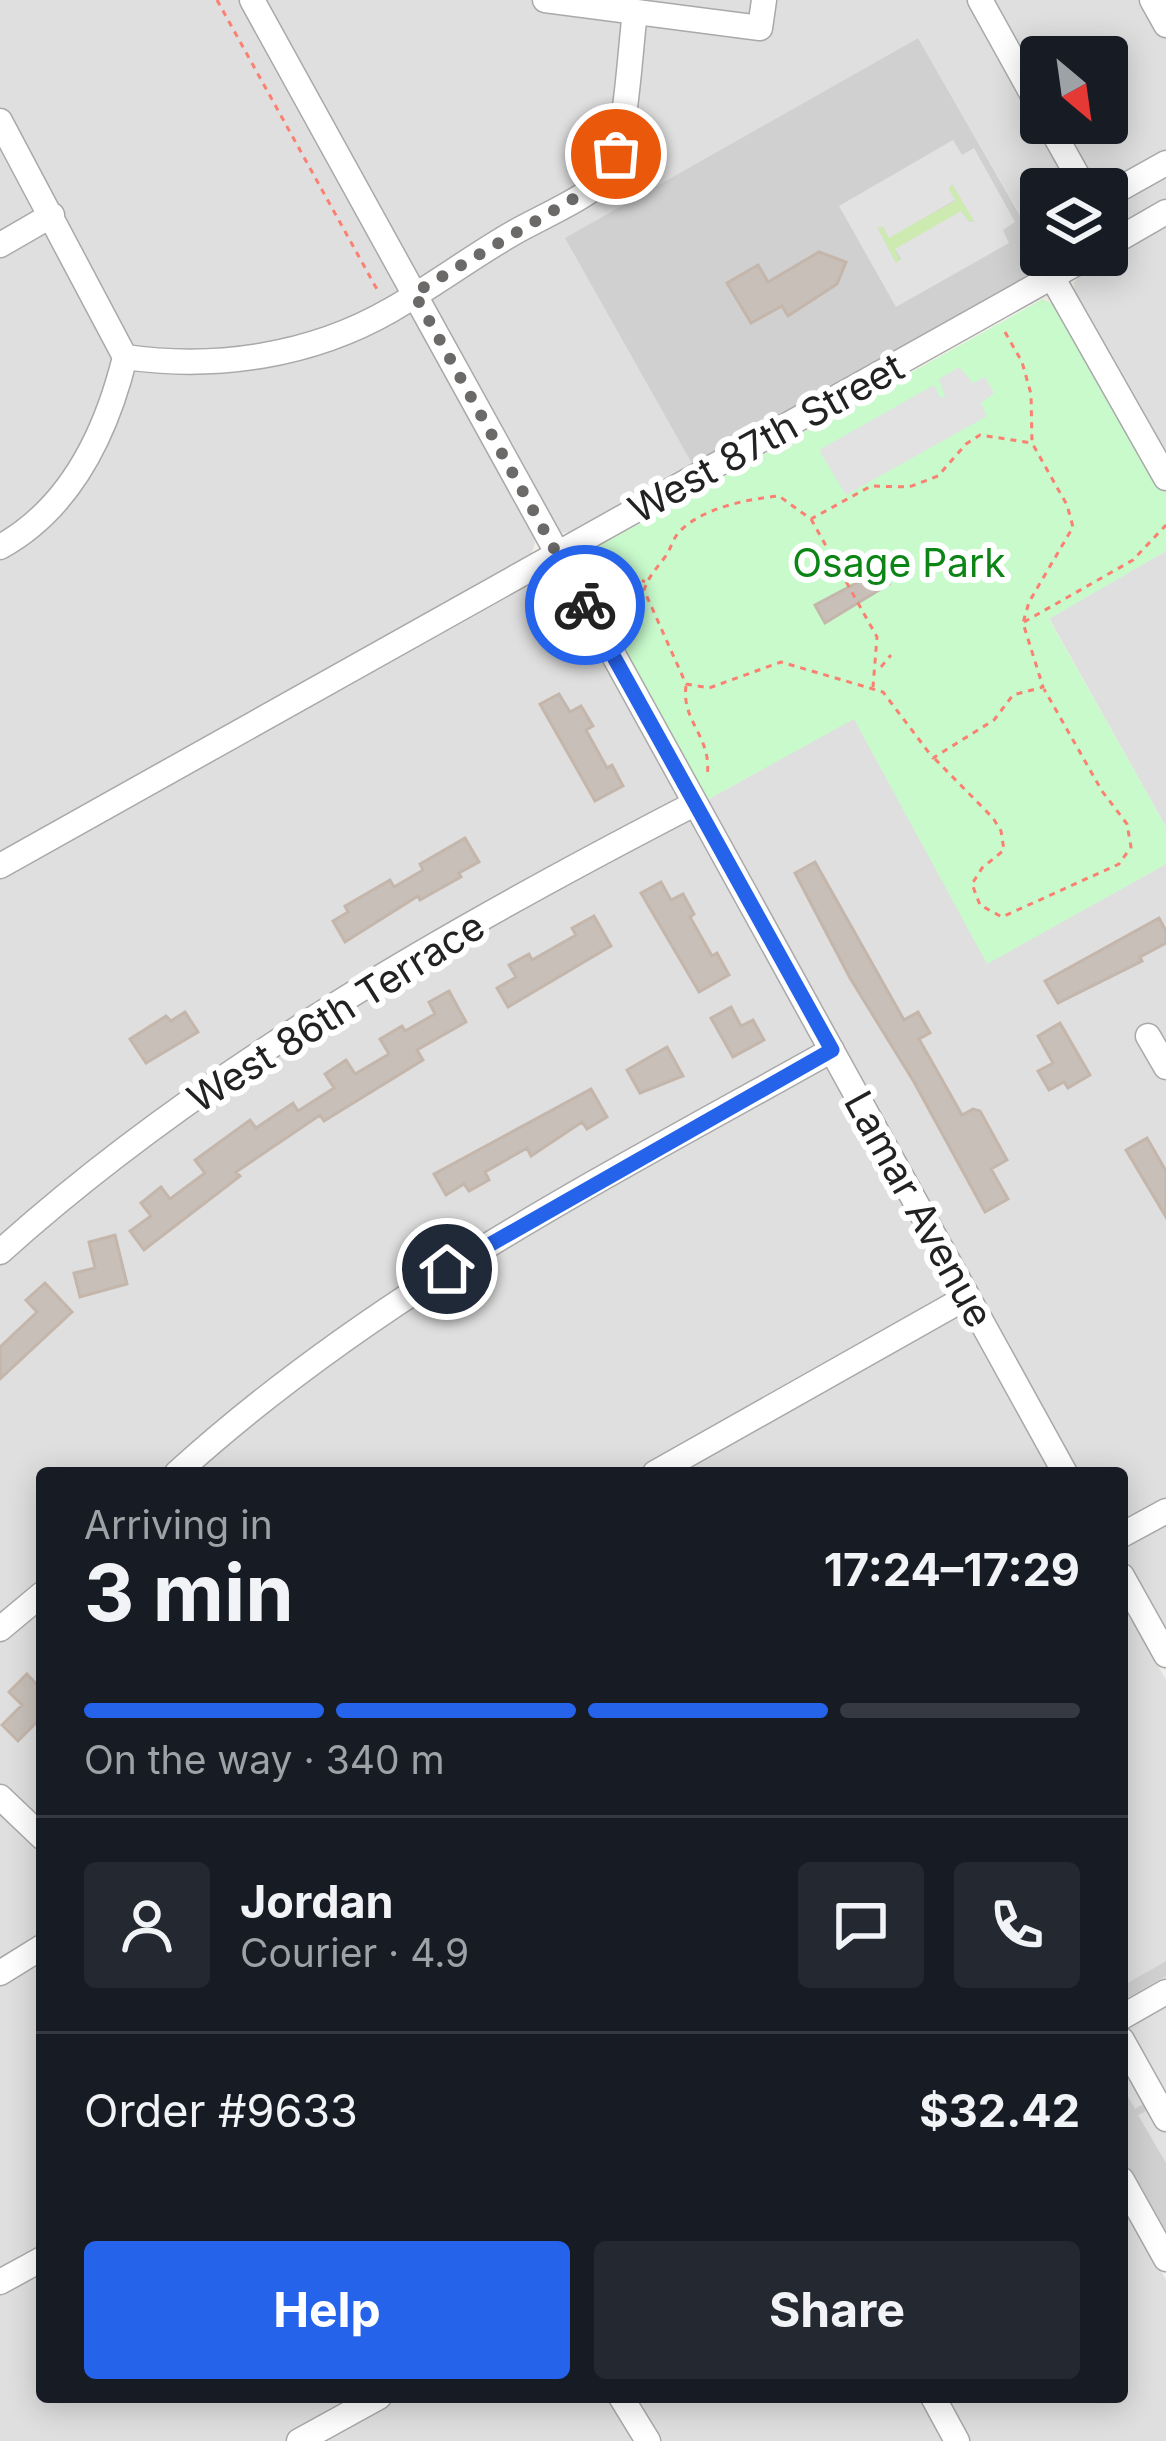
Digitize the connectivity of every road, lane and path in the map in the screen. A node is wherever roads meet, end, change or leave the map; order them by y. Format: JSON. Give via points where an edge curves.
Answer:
{"nodes":[{"id":1,"x":217,"y":0,"type":"edge"},
{"id":2,"x":252,"y":0,"type":"edge"},
{"id":3,"x":545,"y":0,"type":"edge"},
{"id":4,"x":764,"y":0,"type":"edge"},
{"id":5,"x":980,"y":0,"type":"edge"},
{"id":6,"x":1152,"y":0,"type":"edge"},
{"id":7,"x":635,"y":12,"type":"junction"},
{"id":8,"x":1166,"y":25,"type":"edge"},
{"id":9,"x":1020,"y":72,"type":"edge"},
{"id":10,"x":0,"y":121,"type":"edge"},
{"id":11,"x":1166,"y":163,"type":"edge"},
{"id":12,"x":1128,"y":184,"type":"edge"},
{"id":13,"x":1166,"y":212,"type":"edge"},
{"id":14,"x":52,"y":215,"type":"junction"},
{"id":15,"x":1128,"y":230,"type":"edge"},
{"id":16,"x":0,"y":244,"type":"edge"},
{"id":17,"x":1052,"y":277,"type":"joint"},
{"id":18,"x":414,"y":293,"type":"junction"},
{"id":19,"x":368,"y":303,"type":"dead end"},
{"id":20,"x":1005,"y":332,"type":"dead end"},
{"id":21,"x":124,"y":357,"type":"junction"},
{"id":22,"x":1032,"y":443,"type":"junction"},
{"id":23,"x":1166,"y":478,"type":"edge"},
{"id":24,"x":812,"y":518,"type":"junction"},
{"id":25,"x":1166,"y":525,"type":"edge"},
{"id":26,"x":0,"y":547,"type":"edge"},
{"id":27,"x":558,"y":555,"type":"junction"},
{"id":28,"x":600,"y":557,"type":"dead end"},
{"id":29,"x":647,"y":582,"type":"junction"},
{"id":30,"x":1023,"y":623,"type":"junction"},
{"id":31,"x":891,"y":656,"type":"dead end"},
{"id":32,"x":878,"y":668,"type":"junction"},
{"id":33,"x":686,"y":684,"type":"junction"},
{"id":34,"x":1043,"y":687,"type":"junction"},
{"id":35,"x":873,"y":689,"type":"junction"},
{"id":36,"x":933,"y":758,"type":"junction"},
{"id":37,"x":700,"y":792,"type":"junction"},
{"id":38,"x":0,"y":866,"type":"edge"},
{"id":39,"x":1148,"y":1036,"type":"dead end"},
{"id":40,"x":832,"y":1050,"type":"junction"},
{"id":41,"x":1166,"y":1067,"type":"edge"},
{"id":42,"x":0,"y":1252,"type":"edge"},
{"id":43,"x":967,"y":1297,"type":"junction"},
{"id":44,"x":184,"y":1467,"type":"edge"},
{"id":45,"x":666,"y":1467,"type":"edge"},
{"id":46,"x":1062,"y":1467,"type":"edge"},
{"id":47,"x":1166,"y":1511,"type":"edge"},
{"id":48,"x":1128,"y":1532,"type":"edge"},
{"id":49,"x":1128,"y":1587,"type":"edge"},
{"id":50,"x":36,"y":1599,"type":"edge"},
{"id":51,"x":0,"y":1629,"type":"edge"},
{"id":52,"x":1166,"y":1655,"type":"edge"},
{"id":53,"x":0,"y":1797,"type":"edge"},
{"id":54,"x":36,"y":1831,"type":"edge"},
{"id":55,"x":36,"y":1951,"type":"edge"},
{"id":56,"x":0,"y":1973,"type":"edge"},
{"id":57,"x":1166,"y":1992,"type":"edge"},
{"id":58,"x":1128,"y":2014,"type":"edge"},
{"id":59,"x":1128,"y":2051,"type":"edge"},
{"id":60,"x":1166,"y":2119,"type":"edge"},
{"id":61,"x":1128,"y":2191,"type":"edge"},
{"id":62,"x":1166,"y":2260,"type":"edge"},
{"id":63,"x":36,"y":2262,"type":"edge"},
{"id":64,"x":0,"y":2282,"type":"edge"},
{"id":65,"x":368,"y":2403,"type":"edge"},
{"id":66,"x":625,"y":2403,"type":"edge"},
{"id":67,"x":936,"y":2403,"type":"edge"},
{"id":68,"x":299,"y":2441,"type":"edge"},
{"id":69,"x":647,"y":2441,"type":"edge"},
{"id":70,"x":957,"y":2441,"type":"edge"}],
"edges":[{"from":1,"to":19,"type":"path","via":[[380,295]]},
{"from":2,"to":18,"type":"street","name":"Lamar Avenue"},
{"from":3,"to":7,"type":"street"},
{"from":4,"to":7,"type":"street","via":[[760,28]]},
{"from":5,"to":9,"type":"street"},
{"from":6,"to":8,"type":"street"},
{"from":7,"to":18,"type":"street","via":[[616,154],[605,180]]},
{"from":10,"to":14,"type":"street"},
{"from":11,"to":12,"type":"street"},
{"from":13,"to":15,"type":"street"},
{"from":14,"to":16,"type":"street"},
{"from":14,"to":21,"type":"street"},
{"from":17,"to":23,"type":"street"},
{"from":17,"to":27,"type":"street","name":"West 87th Street"},
{"from":18,"to":21,"type":"street","via":[[360,326],[279,354]]},
{"from":18,"to":27,"type":"street","name":"Lamar Avenue"},
{"from":20,"to":22,"type":"path","via":[[1031,394]]},
{"from":21,"to":26,"type":"street","via":[[76,478],[41,519]]},
{"from":22,"to":24,"type":"path","via":[[980,435],[938,476],[909,488],[871,486]]},
{"from":22,"to":30,"type":"path","via":[[1073,527]]},
{"from":24,"to":29,"type":"path","via":[[779,496],[696,518],[674,536]]},
{"from":24,"to":32,"type":"path","via":[[878,637]]},
{"from":25,"to":30,"type":"path","via":[[1133,560]]},
{"from":27,"to":37,"type":"street","name":"Lamar Avenue"},
{"from":27,"to":38,"type":"street","name":"West 87th Street"},
{"from":28,"to":29,"type":"path"},
{"from":29,"to":33,"type":"path"},
{"from":30,"to":34,"type":"path"},
{"from":31,"to":32,"type":"path"},
{"from":32,"to":35,"type":"path"},
{"from":33,"to":35,"type":"path","via":[[709,688],[781,662]]},
{"from":33,"to":37,"type":"path","via":[[683,704],[710,761]]},
{"from":34,"to":36,"type":"path","via":[[1013,694],[994,720]]},
{"from":34,"to":36,"type":"path","via":[[1127,824],[1131,847],[1119,864],[1003,917],[980,905],[972,884],[1004,850],[1001,831]]},
{"from":35,"to":36,"type":"path"},
{"from":37,"to":40,"type":"street","name":"Lamar Avenue"},
{"from":37,"to":42,"type":"street","name":"West 86th Terrace","via":[[210,1086]]},
{"from":39,"to":41,"type":"street"},
{"from":40,"to":43,"type":"street","name":"Lamar Avenue"},
{"from":40,"to":44,"type":"street","via":[[481,1246],[278,1386]]},
{"from":43,"to":45,"type":"street"},
{"from":43,"to":46,"type":"street","name":"Lamar Avenue"},
{"from":47,"to":48,"type":"street"},
{"from":49,"to":52,"type":"street"},
{"from":50,"to":51,"type":"street"},
{"from":53,"to":54,"type":"street"},
{"from":55,"to":56,"type":"street"},
{"from":57,"to":58,"type":"street"},
{"from":59,"to":60,"type":"street"},
{"from":61,"to":62,"type":"street"},
{"from":63,"to":64,"type":"street"},
{"from":65,"to":68,"type":"street"},
{"from":66,"to":69,"type":"street"},
{"from":67,"to":70,"type":"street"}]}
